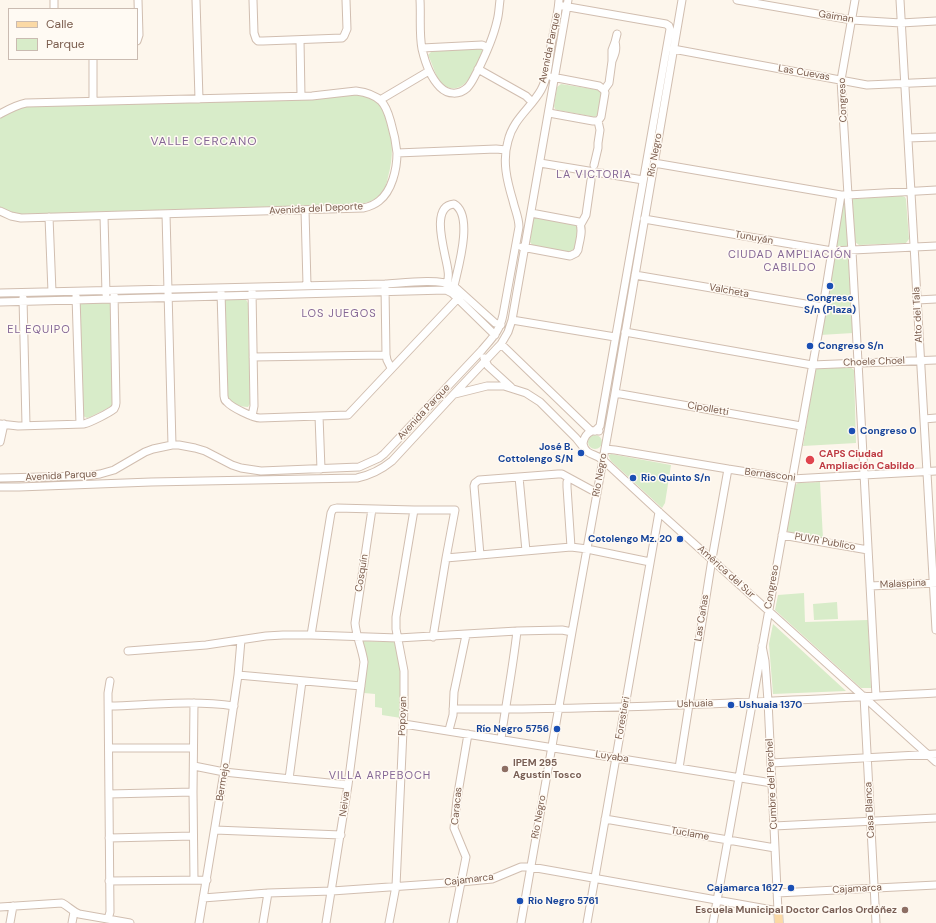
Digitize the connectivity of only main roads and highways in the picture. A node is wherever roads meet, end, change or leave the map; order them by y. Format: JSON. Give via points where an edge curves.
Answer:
{"nodes":[{"id":1,"x":778,"y":911,"type":"road end"},
{"id":2,"x":779,"y":923,"type":"edge"}],
"edges":[{"from":1,"to":2,"type":"main road","name":"Cumbre del Perchel"}]}
